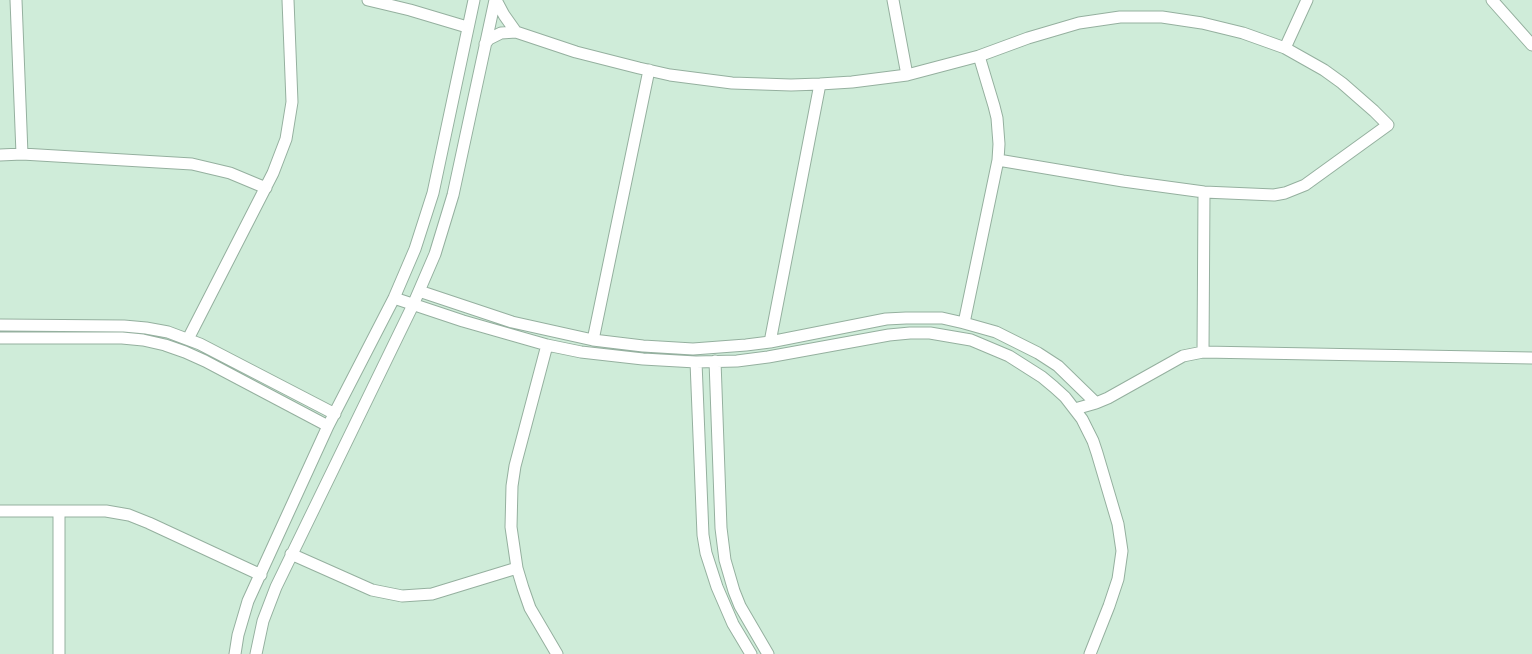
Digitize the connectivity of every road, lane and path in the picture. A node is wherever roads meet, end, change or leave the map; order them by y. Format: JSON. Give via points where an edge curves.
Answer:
{"nodes":[{"id":1,"x":16,"y":0,"type":"edge"},
{"id":2,"x":288,"y":0,"type":"edge"},
{"id":3,"x":368,"y":0,"type":"edge"},
{"id":4,"x":474,"y":0,"type":"edge"},
{"id":5,"x":496,"y":0,"type":"edge"},
{"id":6,"x":893,"y":0,"type":"edge"},
{"id":7,"x":1307,"y":0,"type":"edge"},
{"id":8,"x":1492,"y":0,"type":"edge"},
{"id":9,"x":467,"y":27,"type":"junction"},
{"id":10,"x":516,"y":32,"type":"junction"},
{"id":11,"x":485,"y":44,"type":"junction"},
{"id":12,"x":1532,"y":45,"type":"edge"},
{"id":13,"x":1285,"y":48,"type":"junction"},
{"id":14,"x":979,"y":56,"type":"junction"},
{"id":15,"x":649,"y":70,"type":"junction"},
{"id":16,"x":907,"y":75,"type":"junction"},
{"id":17,"x":820,"y":84,"type":"junction"},
{"id":18,"x":0,"y":154,"type":"edge"},
{"id":19,"x":22,"y":154,"type":"junction"},
{"id":20,"x":998,"y":160,"type":"junction"},
{"id":21,"x":266,"y":188,"type":"junction"},
{"id":22,"x":1204,"y":192,"type":"junction"},
{"id":23,"x":419,"y":291,"type":"junction"},
{"id":24,"x":394,"y":298,"type":"junction"},
{"id":25,"x":414,"y":305,"type":"junction"},
{"id":26,"x":964,"y":323,"type":"junction"},
{"id":27,"x":0,"y":325,"type":"edge"},
{"id":28,"x":0,"y":338,"type":"edge"},
{"id":29,"x":188,"y":339,"type":"junction"},
{"id":30,"x":593,"y":340,"type":"junction"},
{"id":31,"x":770,"y":342,"type":"junction"},
{"id":32,"x":547,"y":345,"type":"junction"},
{"id":33,"x":1203,"y":352,"type":"junction"},
{"id":34,"x":1532,"y":358,"type":"edge"},
{"id":35,"x":716,"y":361,"type":"junction"},
{"id":36,"x":696,"y":362,"type":"junction"},
{"id":37,"x":1096,"y":403,"type":"junction"},
{"id":38,"x":1075,"y":409,"type":"junction"},
{"id":39,"x":335,"y":414,"type":"junction"},
{"id":40,"x":328,"y":426,"type":"junction"},
{"id":41,"x":0,"y":511,"type":"edge"},
{"id":42,"x":59,"y":511,"type":"junction"},
{"id":43,"x":292,"y":554,"type":"junction"},
{"id":44,"x":517,"y":568,"type":"junction"},
{"id":45,"x":261,"y":575,"type":"junction"},
{"id":46,"x":59,"y":654,"type":"edge"},
{"id":47,"x":235,"y":654,"type":"edge"},
{"id":48,"x":256,"y":654,"type":"edge"},
{"id":49,"x":557,"y":654,"type":"edge"},
{"id":50,"x":751,"y":654,"type":"edge"},
{"id":51,"x":768,"y":654,"type":"edge"},
{"id":52,"x":1090,"y":654,"type":"edge"}],
"edges":[{"from":1,"to":19,"type":"street"},
{"from":2,"to":21,"type":"street","via":[[292,102],[290,121],[281,156]]},
{"from":3,"to":9,"type":"street"},
{"from":4,"to":9,"type":"street"},
{"from":5,"to":10,"type":"street"},
{"from":5,"to":11,"type":"street"},
{"from":6,"to":16,"type":"street"},
{"from":7,"to":13,"type":"street"},
{"from":8,"to":12,"type":"street"},
{"from":9,"to":24,"type":"street","via":[[433,193],[415,250]]},
{"from":10,"to":11,"type":"street","via":[[501,33]]},
{"from":10,"to":15,"type":"street","via":[[576,52]]},
{"from":11,"to":23,"type":"street","via":[[453,195]]},
{"from":13,"to":14,"type":"street","via":[[1243,33],[1202,23],[1141,16],[1079,23]]},
{"from":13,"to":22,"type":"street","via":[[1342,83],[1388,126],[1314,179],[1295,189],[1263,195]]},
{"from":14,"to":16,"type":"street"},
{"from":14,"to":20,"type":"street","via":[[997,118]]},
{"from":15,"to":17,"type":"street","via":[[732,83]]},
{"from":15,"to":30,"type":"street"},
{"from":16,"to":17,"type":"street"},
{"from":17,"to":31,"type":"street"},
{"from":18,"to":19,"type":"street"},
{"from":19,"to":21,"type":"street","via":[[192,164],[230,173]]},
{"from":20,"to":22,"type":"street"},
{"from":20,"to":26,"type":"street"},
{"from":21,"to":29,"type":"street"},
{"from":22,"to":33,"type":"street"},
{"from":23,"to":25,"type":"street"},
{"from":23,"to":30,"type":"street","via":[[512,322]]},
{"from":24,"to":25,"type":"street"},
{"from":24,"to":39,"type":"street"},
{"from":25,"to":32,"type":"street"},
{"from":25,"to":43,"type":"street"},
{"from":26,"to":31,"type":"street","via":[[942,318],[906,318]]},
{"from":26,"to":37,"type":"street","via":[[996,332],[1038,353],[1058,366]]},
{"from":27,"to":29,"type":"street","via":[[146,328]]},
{"from":28,"to":40,"type":"street","via":[[122,338],[165,345],[205,361]]},
{"from":29,"to":39,"type":"street"},
{"from":30,"to":31,"type":"street","via":[[693,349]]},
{"from":32,"to":36,"type":"street","via":[[612,356]]},
{"from":32,"to":44,"type":"street","via":[[512,486],[511,527]]},
{"from":33,"to":34,"type":"street"},
{"from":33,"to":37,"type":"street","via":[[1183,356]]},
{"from":35,"to":36,"type":"street"},
{"from":35,"to":38,"type":"street","via":[[768,357],[890,335],[930,333],[971,340],[1009,356],[1042,377]]},
{"from":35,"to":51,"type":"street","via":[[721,528],[725,560],[740,606]]},
{"from":36,"to":50,"type":"street","via":[[703,535],[711,570],[722,600]]},
{"from":37,"to":38,"type":"street"},
{"from":38,"to":52,"type":"street","via":[[1098,453],[1118,524],[1122,551],[1118,579]]},
{"from":39,"to":40,"type":"street"},
{"from":40,"to":45,"type":"street"},
{"from":41,"to":42,"type":"street"},
{"from":42,"to":45,"type":"street","via":[[106,511],[134,517]]},
{"from":42,"to":46,"type":"street"},
{"from":43,"to":44,"type":"street","via":[[372,590],[402,596],[432,594]]},
{"from":43,"to":48,"type":"street","via":[[268,606]]},
{"from":44,"to":49,"type":"street","via":[[530,608]]},
{"from":45,"to":47,"type":"street","via":[[242,618]]}]}
